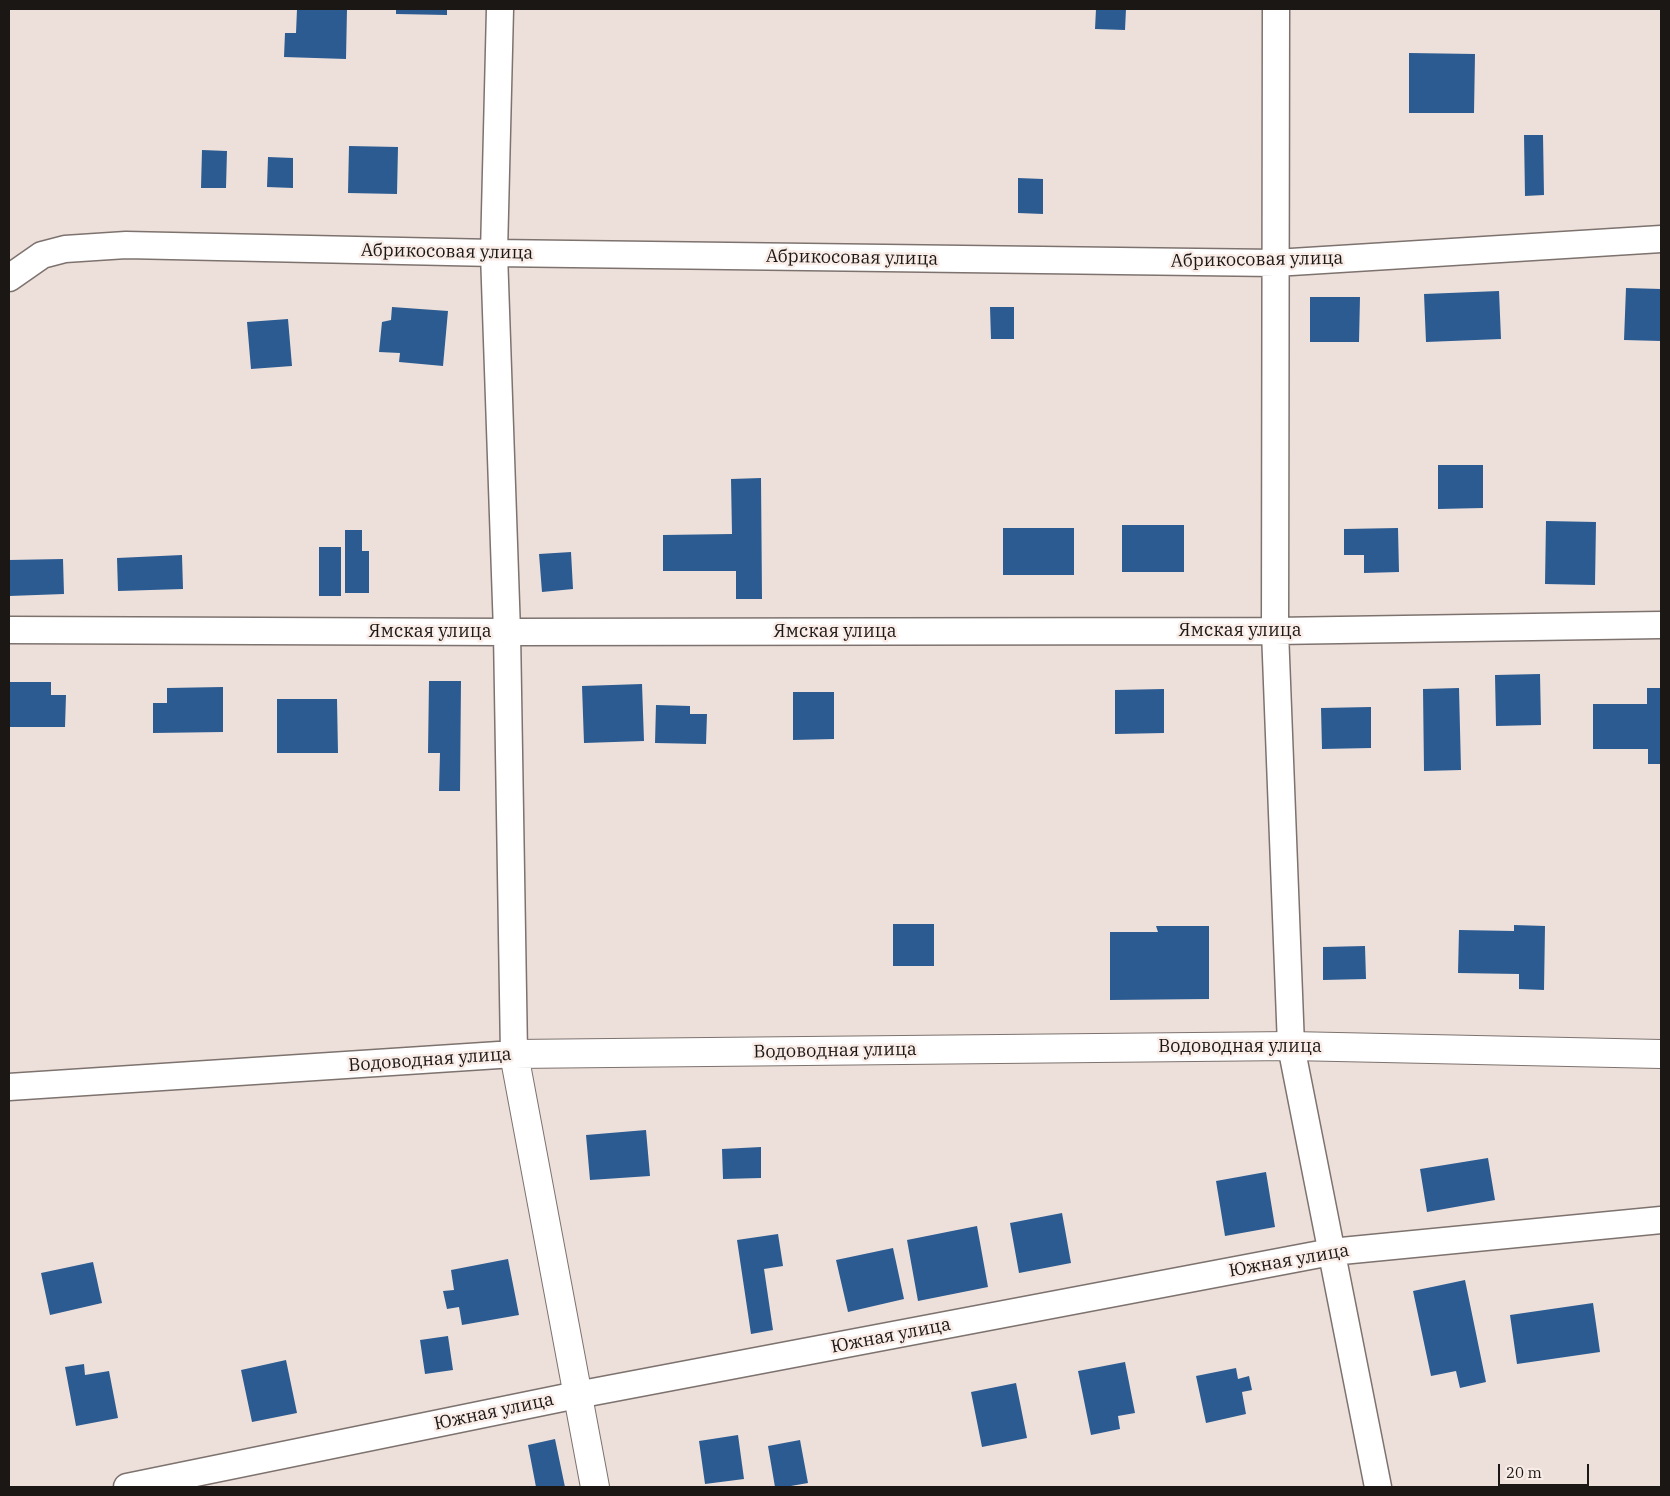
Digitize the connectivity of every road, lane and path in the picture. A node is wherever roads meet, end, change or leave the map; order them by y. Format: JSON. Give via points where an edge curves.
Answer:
{"nodes":[{"id":1,"x":500,"y":9,"type":"edge"},
{"id":2,"x":1276,"y":9,"type":"edge"},
{"id":3,"x":1661,"y":239,"type":"edge"},
{"id":4,"x":494,"y":253,"type":"junction"},
{"id":5,"x":1276,"y":263,"type":"junction"},
{"id":6,"x":9,"y":278,"type":"edge"},
{"id":7,"x":1661,"y":625,"type":"edge"},
{"id":8,"x":9,"y":630,"type":"edge"},
{"id":9,"x":1275,"y":631,"type":"junction"},
{"id":10,"x":507,"y":632,"type":"junction"},
{"id":11,"x":1291,"y":1046,"type":"junction"},
{"id":12,"x":514,"y":1054,"type":"junction"},
{"id":13,"x":1661,"y":1054,"type":"edge"},
{"id":14,"x":9,"y":1087,"type":"edge"},
{"id":15,"x":1661,"y":1220,"type":"edge"},
{"id":16,"x":1331,"y":1252,"type":"junction"},
{"id":17,"x":577,"y":1395,"type":"junction"},
{"id":18,"x":127,"y":1487,"type":"edge"},
{"id":19,"x":595,"y":1487,"type":"edge"},
{"id":20,"x":1378,"y":1487,"type":"edge"}],
"edges":[{"from":1,"to":4,"type":"street"},
{"from":2,"to":5,"type":"street"},
{"from":3,"to":5,"type":"street","name":"Абрикосовая улица"},
{"from":4,"to":5,"type":"street","name":"Абрикосовая улица"},
{"from":4,"to":6,"type":"street","name":"Абрикосовая улица","via":[[126,245],[65,249],[42,255]]},
{"from":4,"to":10,"type":"street"},
{"from":5,"to":9,"type":"street"},
{"from":7,"to":9,"type":"street","name":"Ямская улица"},
{"from":8,"to":10,"type":"street","name":"Ямская улица"},
{"from":9,"to":10,"type":"street","name":"Ямская улица"},
{"from":9,"to":11,"type":"street"},
{"from":10,"to":12,"type":"street"},
{"from":11,"to":12,"type":"street","name":"Водоводная улица"},
{"from":11,"to":13,"type":"street","name":"Водоводная улица"},
{"from":11,"to":16,"type":"street"},
{"from":12,"to":14,"type":"street","name":"Водоводная улица"},
{"from":12,"to":17,"type":"street"},
{"from":15,"to":16,"type":"street","name":"Южная улица"},
{"from":16,"to":17,"type":"street","name":"Южная улица"},
{"from":16,"to":20,"type":"street"},
{"from":17,"to":18,"type":"street","name":"Южная улица"},
{"from":17,"to":19,"type":"street"}]}
